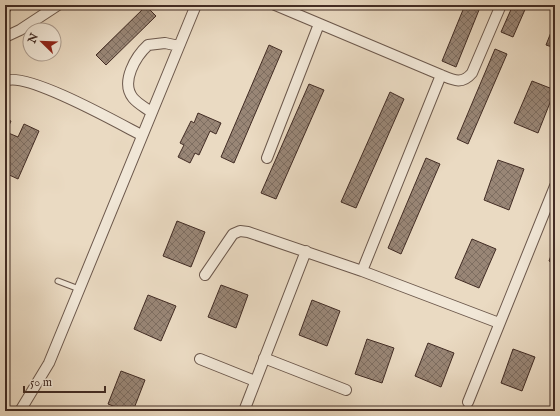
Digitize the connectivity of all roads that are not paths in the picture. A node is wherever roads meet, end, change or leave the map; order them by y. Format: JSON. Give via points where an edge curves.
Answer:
{"nodes":[{"id":1,"x":58,"y":5,"type":"edge"},
{"id":2,"x":196,"y":5,"type":"edge"},
{"id":3,"x":275,"y":5,"type":"edge"},
{"id":4,"x":501,"y":5,"type":"edge"},
{"id":5,"x":319,"y":24,"type":"junction"},
{"id":6,"x":5,"y":36,"type":"edge"},
{"id":7,"x":179,"y":46,"type":"junction"},
{"id":8,"x":440,"y":75,"type":"junction"},
{"id":9,"x":5,"y":81,"type":"edge"},
{"id":10,"x":151,"y":112,"type":"junction"},
{"id":11,"x":141,"y":135,"type":"junction"},
{"id":12,"x":267,"y":158,"type":"dead end"},
{"id":13,"x":555,"y":186,"type":"edge"},
{"id":14,"x":306,"y":251,"type":"junction"},
{"id":15,"x":362,"y":271,"type":"junction"},
{"id":16,"x":205,"y":275,"type":"dead end"},
{"id":17,"x":58,"y":281,"type":"dead end"},
{"id":18,"x":79,"y":289,"type":"junction"},
{"id":19,"x":499,"y":323,"type":"junction"},
{"id":20,"x":264,"y":358,"type":"junction"},
{"id":21,"x":200,"y":359,"type":"dead end"},
{"id":22,"x":255,"y":380,"type":"junction"},
{"id":23,"x":346,"y":390,"type":"dead end"},
{"id":24,"x":468,"y":402,"type":"dead end"},
{"id":25,"x":20,"y":411,"type":"edge"},
{"id":26,"x":244,"y":411,"type":"edge"}],
"edges":[{"from":1,"to":6,"type":"street","via":[[20,30]]},
{"from":2,"to":7,"type":"street"},
{"from":3,"to":5,"type":"street"},
{"from":4,"to":8,"type":"street","via":[[472,73],[467,79],[455,81]]},
{"from":5,"to":8,"type":"street"},
{"from":5,"to":12,"type":"street"},
{"from":7,"to":10,"type":"street"},
{"from":7,"to":10,"type":"street","via":[[165,43],[148,44],[132,68],[129,90],[133,98]]},
{"from":8,"to":15,"type":"street"},
{"from":9,"to":11,"type":"street","via":[[10,79],[31,82]]},
{"from":10,"to":11,"type":"street"},
{"from":11,"to":18,"type":"street"},
{"from":13,"to":19,"type":"street"},
{"from":14,"to":15,"type":"street"},
{"from":14,"to":16,"type":"street","via":[[240,231],[233,234]]},
{"from":14,"to":20,"type":"street"},
{"from":15,"to":19,"type":"street"},
{"from":17,"to":18,"type":"lane"},
{"from":18,"to":25,"type":"street","via":[[49,363]]},
{"from":19,"to":24,"type":"street"},
{"from":20,"to":22,"type":"street"},
{"from":20,"to":23,"type":"street"},
{"from":21,"to":22,"type":"street"},
{"from":22,"to":26,"type":"street"}]}
